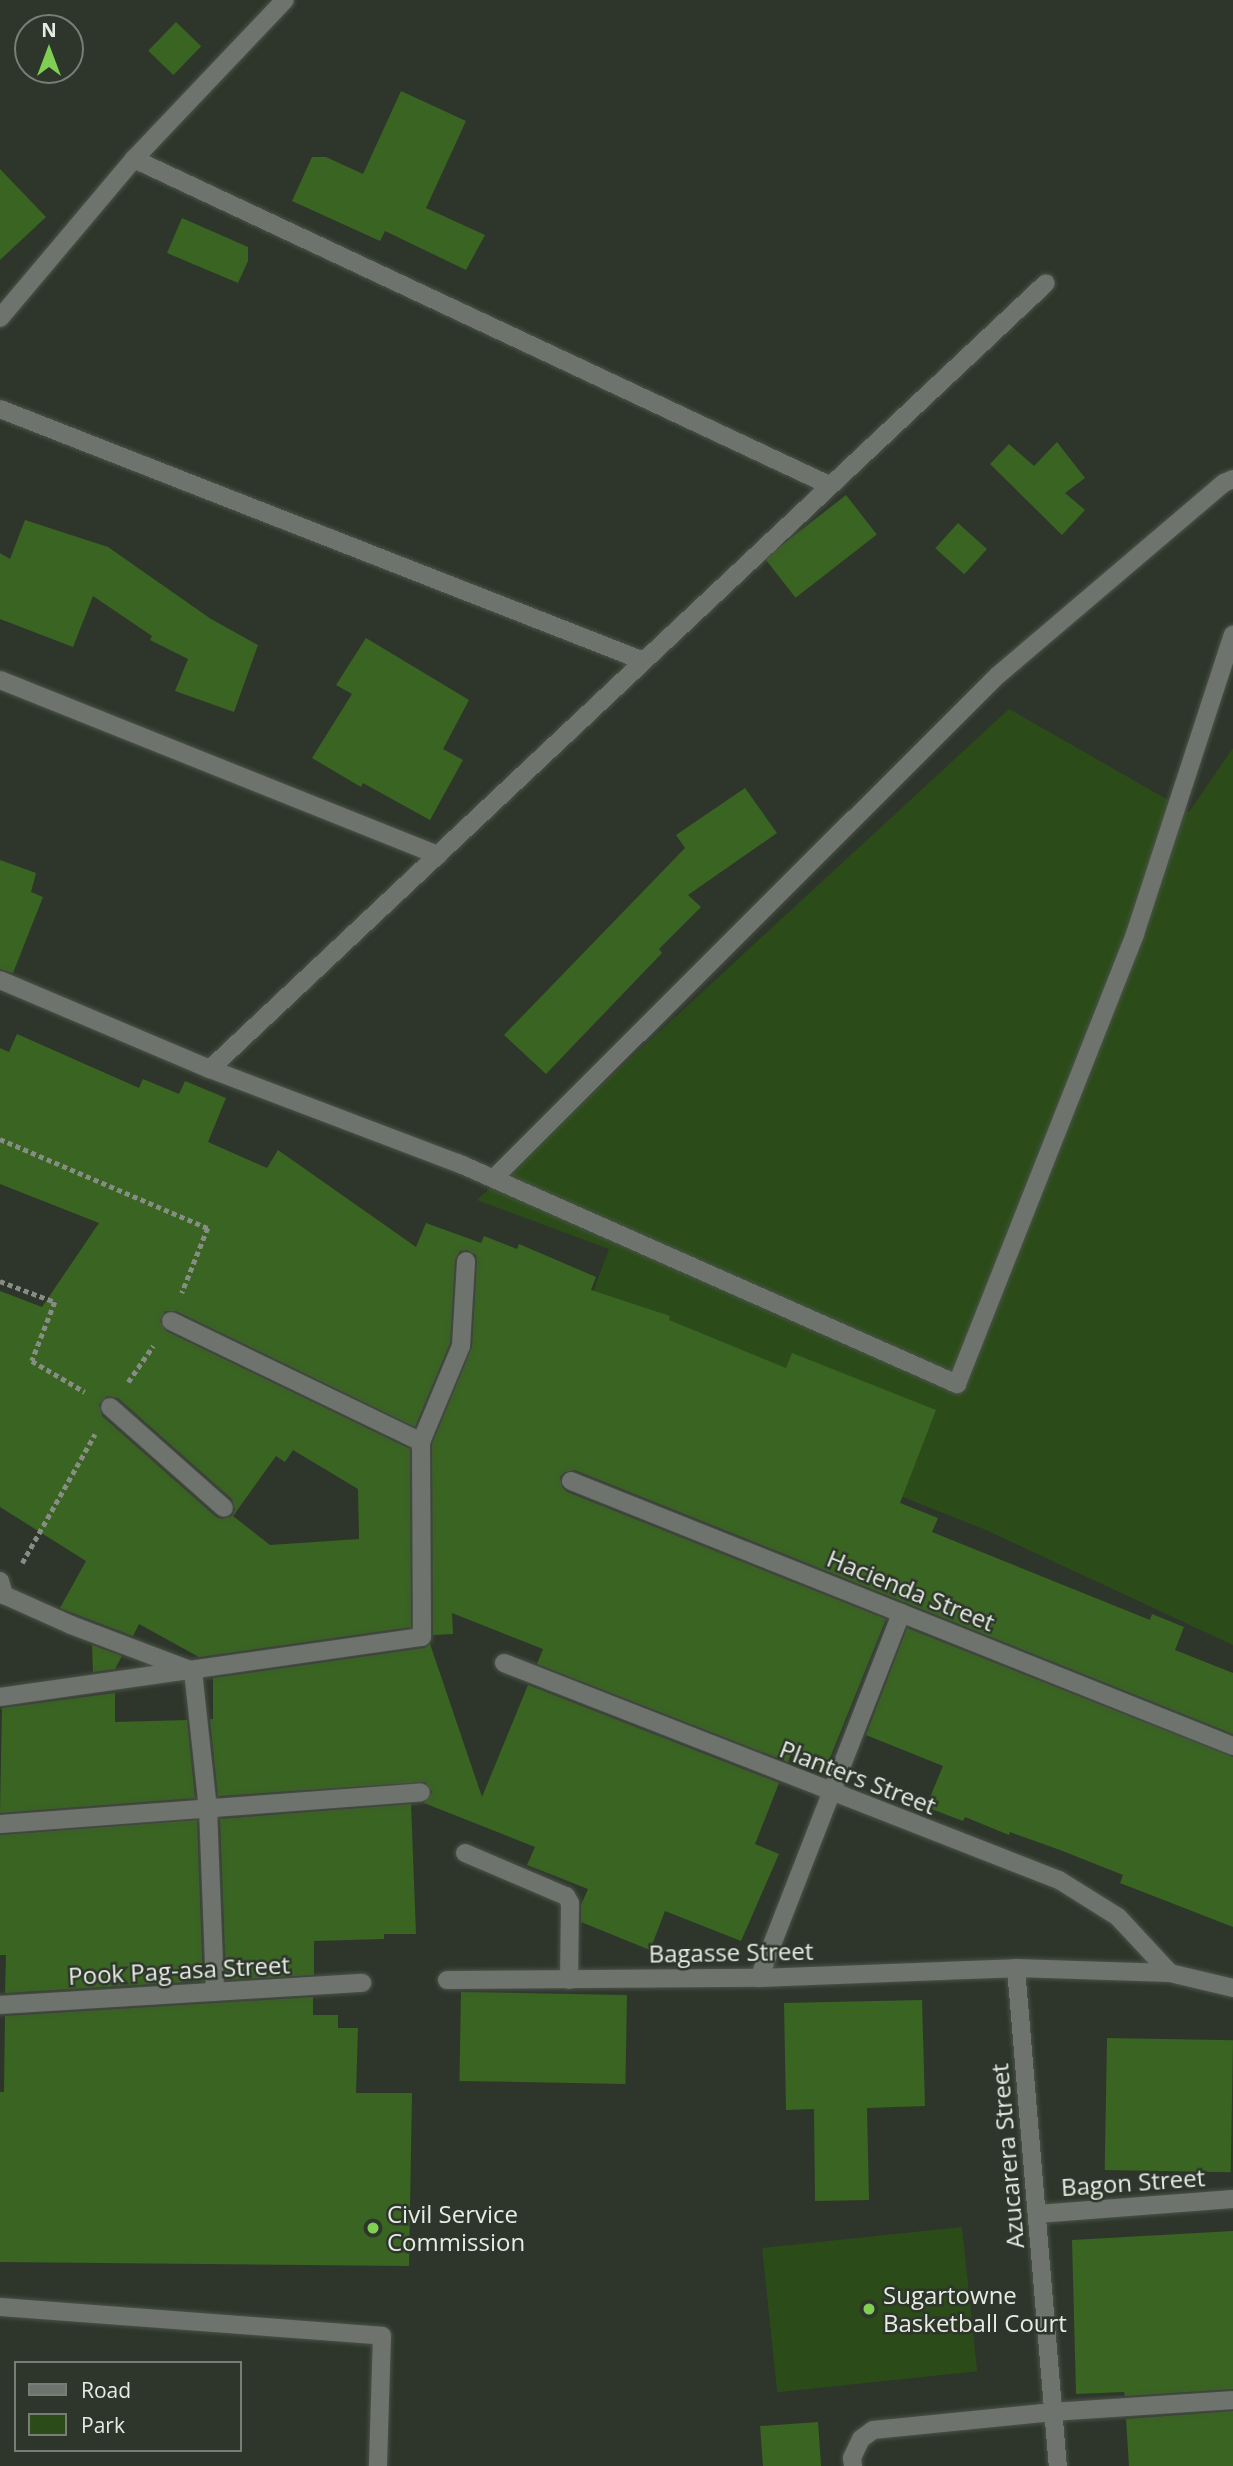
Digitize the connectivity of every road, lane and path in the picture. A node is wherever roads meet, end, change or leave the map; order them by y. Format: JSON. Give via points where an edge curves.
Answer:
{"nodes":[{"id":1,"x":285,"y":0,"type":"edge"},
{"id":2,"x":134,"y":159,"type":"junction"},
{"id":3,"x":1046,"y":282,"type":"dead end"},
{"id":4,"x":0,"y":318,"type":"edge"},
{"id":5,"x":0,"y":409,"type":"edge"},
{"id":6,"x":1233,"y":479,"type":"edge"},
{"id":7,"x":829,"y":485,"type":"junction"},
{"id":8,"x":1233,"y":635,"type":"edge"},
{"id":9,"x":641,"y":660,"type":"junction"},
{"id":10,"x":0,"y":680,"type":"edge"},
{"id":11,"x":438,"y":855,"type":"junction"},
{"id":12,"x":0,"y":980,"type":"edge"},
{"id":13,"x":211,"y":1069,"type":"junction"},
{"id":14,"x":0,"y":1139,"type":"edge"},
{"id":15,"x":494,"y":1178,"type":"junction"},
{"id":16,"x":466,"y":1261,"type":"dead end"},
{"id":17,"x":0,"y":1281,"type":"edge"},
{"id":18,"x":171,"y":1321,"type":"junction"},
{"id":19,"x":110,"y":1407,"type":"junction"},
{"id":20,"x":421,"y":1442,"type":"junction"},
{"id":21,"x":570,"y":1481,"type":"dead end"},
{"id":22,"x":224,"y":1508,"type":"dead end"},
{"id":23,"x":2,"y":1588,"type":"edge"},
{"id":24,"x":901,"y":1613,"type":"junction"},
{"id":25,"x":504,"y":1663,"type":"dead end"},
{"id":26,"x":193,"y":1671,"type":"junction"},
{"id":27,"x":0,"y":1697,"type":"edge"},
{"id":28,"x":1233,"y":1746,"type":"edge"},
{"id":29,"x":421,"y":1792,"type":"dead end"},
{"id":30,"x":832,"y":1794,"type":"junction"},
{"id":31,"x":208,"y":1808,"type":"junction"},
{"id":32,"x":0,"y":1824,"type":"edge"},
{"id":33,"x":465,"y":1853,"type":"dead end"},
{"id":34,"x":1016,"y":1968,"type":"junction"},
{"id":35,"x":1170,"y":1973,"type":"junction"},
{"id":36,"x":759,"y":1978,"type":"junction"},
{"id":37,"x":447,"y":1980,"type":"dead end"},
{"id":38,"x":569,"y":1980,"type":"junction"},
{"id":39,"x":362,"y":1983,"type":"dead end"},
{"id":40,"x":1233,"y":1988,"type":"edge"},
{"id":41,"x":215,"y":1992,"type":"junction"},
{"id":42,"x":0,"y":2005,"type":"edge"},
{"id":43,"x":1233,"y":2199,"type":"edge"},
{"id":44,"x":1037,"y":2214,"type":"junction"},
{"id":45,"x":0,"y":2306,"type":"edge"},
{"id":46,"x":1233,"y":2400,"type":"edge"},
{"id":47,"x":1053,"y":2412,"type":"junction"},
{"id":48,"x":378,"y":2466,"type":"edge"},
{"id":49,"x":853,"y":2466,"type":"edge"},
{"id":50,"x":1058,"y":2466,"type":"edge"}],
"edges":[{"from":1,"to":2,"type":"street"},
{"from":2,"to":4,"type":"street"},
{"from":2,"to":7,"type":"street"},
{"from":3,"to":7,"type":"street"},
{"from":5,"to":9,"type":"street"},
{"from":6,"to":15,"type":"street","via":[[997,676]]},
{"from":7,"to":9,"type":"street"},
{"from":8,"to":15,"type":"street","via":[[1135,934],[957,1384]]},
{"from":9,"to":11,"type":"street"},
{"from":10,"to":11,"type":"street"},
{"from":11,"to":13,"type":"street"},
{"from":12,"to":13,"type":"street"},
{"from":13,"to":15,"type":"street"},
{"from":14,"to":18,"type":"path","via":[[208,1228]]},
{"from":16,"to":20,"type":"street","via":[[461,1346]]},
{"from":17,"to":19,"type":"path","via":[[55,1302],[32,1361]]},
{"from":18,"to":19,"type":"path"},
{"from":18,"to":20,"type":"street"},
{"from":19,"to":22,"type":"street"},
{"from":19,"to":23,"type":"path"},
{"from":20,"to":26,"type":"street","via":[[422,1637]]},
{"from":21,"to":24,"type":"street","name":"Hacienda Street"},
{"from":23,"to":26,"type":"street","via":[[71,1625]]},
{"from":24,"to":28,"type":"street","name":"Hacienda Street"},
{"from":24,"to":30,"type":"street"},
{"from":25,"to":30,"type":"street","name":"Planters Street"},
{"from":26,"to":27,"type":"street"},
{"from":26,"to":31,"type":"street"},
{"from":29,"to":31,"type":"street"},
{"from":30,"to":35,"type":"street","name":"Planters Street","via":[[1059,1880],[1118,1917]]},
{"from":30,"to":36,"type":"street"},
{"from":31,"to":32,"type":"street"},
{"from":31,"to":41,"type":"street"},
{"from":33,"to":38,"type":"street","via":[[566,1896],[570,1903]]},
{"from":34,"to":35,"type":"street"},
{"from":34,"to":36,"type":"street","name":"Bagasse Street"},
{"from":34,"to":44,"type":"street","name":"Azucarera Street"},
{"from":35,"to":40,"type":"street"},
{"from":36,"to":38,"type":"street","name":"Bagasse Street"},
{"from":37,"to":38,"type":"street","name":"Bagasse Street"},
{"from":39,"to":41,"type":"street","name":"Pook Pag-asa Street"},
{"from":41,"to":42,"type":"street","name":"Pook Pag-asa Street"},
{"from":43,"to":44,"type":"street","name":"Bagon Street"},
{"from":44,"to":47,"type":"street","name":"Azucarera Street"},
{"from":45,"to":48,"type":"street","via":[[382,2336]]},
{"from":46,"to":47,"type":"street"},
{"from":47,"to":49,"type":"street","via":[[873,2430],[861,2439]]},
{"from":47,"to":50,"type":"street","name":"Azucarera Street"}]}
